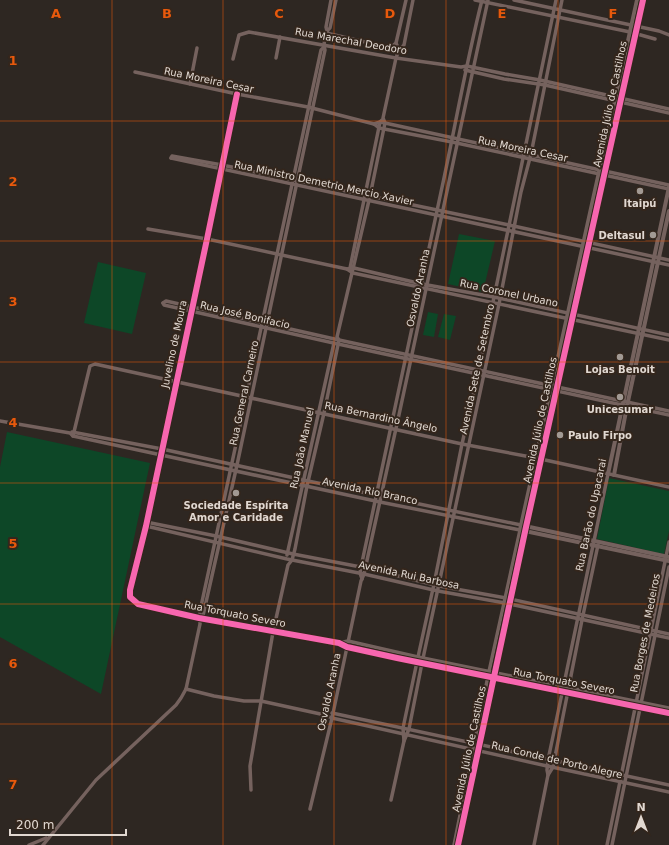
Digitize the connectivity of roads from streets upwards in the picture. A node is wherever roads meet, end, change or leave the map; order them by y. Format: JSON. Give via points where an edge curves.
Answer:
{"nodes":[{"id":1,"x":331,"y":0,"type":"edge"},
{"id":2,"x":336,"y":0,"type":"edge"},
{"id":3,"x":406,"y":0,"type":"edge"},
{"id":4,"x":413,"y":0,"type":"edge"},
{"id":5,"x":475,"y":0,"type":"edge"},
{"id":6,"x":514,"y":0,"type":"edge"},
{"id":7,"x":556,"y":0,"type":"edge"},
{"id":8,"x":562,"y":0,"type":"edge"},
{"id":9,"x":637,"y":0,"type":"edge"},
{"id":10,"x":643,"y":0,"type":"edge"},
{"id":11,"x":482,"y":1,"type":"edge"},
{"id":12,"x":488,"y":1,"type":"edge"},
{"id":13,"x":330,"y":5,"type":"junction"},
{"id":14,"x":335,"y":6,"type":"junction"},
{"id":15,"x":554,"y":8,"type":"junction"},
{"id":16,"x":560,"y":9,"type":"junction"},
{"id":17,"x":552,"y":16,"type":"junction"},
{"id":18,"x":478,"y":17,"type":"junction"},
{"id":19,"x":558,"y":17,"type":"junction"},
{"id":20,"x":484,"y":19,"type":"junction"},
{"id":21,"x":330,"y":20,"type":"junction"},
{"id":22,"x":631,"y":25,"type":"junction"},
{"id":23,"x":637,"y":26,"type":"junction"},
{"id":24,"x":550,"y":31,"type":"junction"},
{"id":25,"x":555,"y":32,"type":"junction"},
{"id":26,"x":630,"y":32,"type":"junction"},
{"id":27,"x":327,"y":33,"type":"junction"},
{"id":28,"x":635,"y":34,"type":"junction"},
{"id":29,"x":669,"y":35,"type":"edge"},
{"id":30,"x":280,"y":37,"type":"junction"},
{"id":31,"x":655,"y":39,"type":"dead end"},
{"id":32,"x":396,"y":43,"type":"junction"},
{"id":33,"x":324,"y":45,"type":"junction"},
{"id":34,"x":197,"y":48,"type":"dead end"},
{"id":35,"x":399,"y":50,"type":"junction"},
{"id":36,"x":276,"y":58,"type":"dead end"},
{"id":37,"x":396,"y":58,"type":"junction"},
{"id":38,"x":233,"y":59,"type":"dead end"},
{"id":39,"x":543,"y":63,"type":"junction"},
{"id":40,"x":549,"y":64,"type":"junction"},
{"id":41,"x":467,"y":66,"type":"junction"},
{"id":42,"x":461,"y":67,"type":"junction"},
{"id":43,"x":473,"y":67,"type":"junction"},
{"id":44,"x":622,"y":67,"type":"junction"},
{"id":45,"x":628,"y":68,"type":"junction"},
{"id":46,"x":466,"y":70,"type":"junction"},
{"id":47,"x":135,"y":72,"type":"dead end"},
{"id":48,"x":472,"y":72,"type":"junction"},
{"id":49,"x":505,"y":74,"type":"junction"},
{"id":50,"x":504,"y":79,"type":"junction"},
{"id":51,"x":540,"y":80,"type":"junction"},
{"id":52,"x":545,"y":83,"type":"junction"},
{"id":53,"x":190,"y":84,"type":"junction"},
{"id":54,"x":539,"y":85,"type":"junction"},
{"id":55,"x":237,"y":94,"type":"junction"},
{"id":56,"x":614,"y":99,"type":"junction"},
{"id":57,"x":620,"y":101,"type":"junction"},
{"id":58,"x":460,"y":103,"type":"junction"},
{"id":59,"x":466,"y":104,"type":"junction"},
{"id":60,"x":310,"y":108,"type":"junction"},
{"id":61,"x":652,"y":108,"type":"junction"},
{"id":62,"x":669,"y":109,"type":"edge"},
{"id":63,"x":669,"y":113,"type":"edge"},
{"id":64,"x":611,"y":117,"type":"junction"},
{"id":65,"x":532,"y":118,"type":"junction"},
{"id":66,"x":616,"y":118,"type":"junction"},
{"id":67,"x":538,"y":120,"type":"junction"},
{"id":68,"x":383,"y":121,"type":"junction"},
{"id":69,"x":374,"y":124,"type":"junction"},
{"id":70,"x":381,"y":129,"type":"junction"},
{"id":71,"x":421,"y":130,"type":"junction"},
{"id":72,"x":305,"y":135,"type":"junction"},
{"id":73,"x":420,"y":136,"type":"junction"},
{"id":74,"x":453,"y":137,"type":"junction"},
{"id":75,"x":459,"y":138,"type":"junction"},
{"id":76,"x":452,"y":142,"type":"junction"},
{"id":77,"x":457,"y":144,"type":"junction"},
{"id":78,"x":299,"y":150,"type":"junction"},
{"id":79,"x":508,"y":150,"type":"junction"},
{"id":80,"x":604,"y":150,"type":"junction"},
{"id":81,"x":304,"y":151,"type":"junction"},
{"id":82,"x":610,"y":151,"type":"junction"},
{"id":83,"x":524,"y":153,"type":"junction"},
{"id":84,"x":531,"y":154,"type":"junction"},
{"id":85,"x":506,"y":155,"type":"junction"},
{"id":86,"x":523,"y":158,"type":"junction"},
{"id":87,"x":550,"y":158,"type":"junction"},
{"id":88,"x":529,"y":159,"type":"junction"},
{"id":89,"x":375,"y":160,"type":"junction"},
{"id":90,"x":549,"y":163,"type":"junction"},
{"id":91,"x":579,"y":164,"type":"junction"},
{"id":92,"x":296,"y":165,"type":"junction"},
{"id":93,"x":222,"y":166,"type":"junction"},
{"id":94,"x":300,"y":167,"type":"junction"},
{"id":95,"x":578,"y":169,"type":"junction"},
{"id":96,"x":600,"y":171,"type":"junction"},
{"id":97,"x":605,"y":172,"type":"junction"},
{"id":98,"x":623,"y":174,"type":"junction"},
{"id":99,"x":621,"y":179,"type":"junction"},
{"id":100,"x":652,"y":181,"type":"junction"},
{"id":101,"x":292,"y":182,"type":"junction"},
{"id":102,"x":297,"y":183,"type":"junction"},
{"id":103,"x":651,"y":186,"type":"junction"},
{"id":104,"x":669,"y":187,"type":"edge"},
{"id":105,"x":516,"y":191,"type":"junction"},
{"id":106,"x":521,"y":192,"type":"junction"},
{"id":107,"x":364,"y":197,"type":"junction"},
{"id":108,"x":369,"y":198,"type":"junction"},
{"id":109,"x":287,"y":204,"type":"junction"},
{"id":110,"x":292,"y":206,"type":"junction"},
{"id":111,"x":438,"y":210,"type":"junction"},
{"id":112,"x":442,"y":211,"type":"junction"},
{"id":113,"x":669,"y":211,"type":"edge"},
{"id":114,"x":436,"y":215,"type":"junction"},
{"id":115,"x":441,"y":216,"type":"junction"},
{"id":116,"x":284,"y":222,"type":"junction"},
{"id":117,"x":288,"y":223,"type":"junction"},
{"id":118,"x":509,"y":224,"type":"junction"},
{"id":119,"x":514,"y":226,"type":"junction"},
{"id":120,"x":148,"y":229,"type":"dead end"},
{"id":121,"x":508,"y":230,"type":"junction"},
{"id":122,"x":360,"y":232,"type":"junction"},
{"id":123,"x":513,"y":232,"type":"junction"},
{"id":124,"x":549,"y":236,"type":"junction"},
{"id":125,"x":207,"y":239,"type":"junction"},
{"id":126,"x":282,"y":240,"type":"junction"},
{"id":127,"x":583,"y":244,"type":"junction"},
{"id":128,"x":589,"y":245,"type":"junction"},
{"id":129,"x":279,"y":254,"type":"junction"},
{"id":130,"x":656,"y":259,"type":"junction"},
{"id":131,"x":669,"y":260,"type":"edge"},
{"id":132,"x":669,"y":265,"type":"edge"},
{"id":133,"x":578,"y":266,"type":"junction"},
{"id":134,"x":584,"y":267,"type":"junction"},
{"id":135,"x":350,"y":271,"type":"junction"},
{"id":136,"x":421,"y":285,"type":"junction"},
{"id":137,"x":426,"y":287,"type":"junction"},
{"id":138,"x":494,"y":297,"type":"junction"},
{"id":139,"x":500,"y":298,"type":"junction"},
{"id":140,"x":493,"y":303,"type":"junction"},
{"id":141,"x":499,"y":304,"type":"junction"},
{"id":142,"x":192,"y":309,"type":"junction"},
{"id":143,"x":550,"y":309,"type":"junction"},
{"id":144,"x":549,"y":314,"type":"junction"},
{"id":145,"x":568,"y":315,"type":"junction"},
{"id":146,"x":573,"y":317,"type":"junction"},
{"id":147,"x":264,"y":326,"type":"junction"},
{"id":148,"x":641,"y":332,"type":"junction"},
{"id":149,"x":669,"y":335,"type":"edge"},
{"id":150,"x":669,"y":340,"type":"edge"},
{"id":151,"x":336,"y":341,"type":"junction"},
{"id":152,"x":258,"y":345,"type":"junction"},
{"id":153,"x":262,"y":346,"type":"junction"},
{"id":154,"x":372,"y":347,"type":"junction"},
{"id":155,"x":371,"y":352,"type":"junction"},
{"id":156,"x":409,"y":357,"type":"junction"},
{"id":157,"x":254,"y":361,"type":"junction"},
{"id":158,"x":259,"y":363,"type":"junction"},
{"id":159,"x":479,"y":372,"type":"junction"},
{"id":160,"x":484,"y":373,"type":"junction"},
{"id":161,"x":326,"y":378,"type":"junction"},
{"id":162,"x":331,"y":379,"type":"junction"},
{"id":163,"x":250,"y":380,"type":"junction"},
{"id":164,"x":177,"y":382,"type":"junction"},
{"id":165,"x":255,"y":382,"type":"junction"},
{"id":166,"x":554,"y":389,"type":"junction"},
{"id":167,"x":246,"y":396,"type":"junction"},
{"id":168,"x":252,"y":398,"type":"junction"},
{"id":169,"x":623,"y":403,"type":"junction"},
{"id":170,"x":628,"y":404,"type":"junction"},
{"id":171,"x":318,"y":412,"type":"junction"},
{"id":172,"x":324,"y":413,"type":"junction"},
{"id":173,"x":668,"y":413,"type":"edge"},
{"id":174,"x":242,"y":417,"type":"junction"},
{"id":175,"x":247,"y":418,"type":"junction"},
{"id":176,"x":0,"y":421,"type":"edge"},
{"id":177,"x":392,"y":428,"type":"junction"},
{"id":178,"x":397,"y":429,"type":"junction"},
{"id":179,"x":545,"y":431,"type":"junction"},
{"id":180,"x":72,"y":434,"type":"junction"},
{"id":181,"x":238,"y":435,"type":"junction"},
{"id":182,"x":243,"y":437,"type":"junction"},
{"id":183,"x":462,"y":444,"type":"junction"},
{"id":184,"x":130,"y":445,"type":"junction"},
{"id":185,"x":469,"y":445,"type":"junction"},
{"id":186,"x":162,"y":449,"type":"junction"},
{"id":187,"x":234,"y":451,"type":"junction"},
{"id":188,"x":240,"y":453,"type":"junction"},
{"id":189,"x":161,"y":454,"type":"junction"},
{"id":190,"x":308,"y":456,"type":"junction"},
{"id":191,"x":201,"y":458,"type":"junction"},
{"id":192,"x":314,"y":458,"type":"junction"},
{"id":193,"x":536,"y":458,"type":"junction"},
{"id":194,"x":542,"y":459,"type":"junction"},
{"id":195,"x":199,"y":463,"type":"junction"},
{"id":196,"x":231,"y":464,"type":"junction"},
{"id":197,"x":237,"y":465,"type":"junction"},
{"id":198,"x":230,"y":470,"type":"junction"},
{"id":199,"x":236,"y":471,"type":"junction"},
{"id":200,"x":270,"y":473,"type":"junction"},
{"id":201,"x":608,"y":474,"type":"junction"},
{"id":202,"x":614,"y":475,"type":"junction"},
{"id":203,"x":532,"y":476,"type":"junction"},
{"id":204,"x":537,"y":477,"type":"junction"},
{"id":205,"x":269,"y":478,"type":"junction"},
{"id":206,"x":303,"y":482,"type":"junction"},
{"id":207,"x":308,"y":484,"type":"junction"},
{"id":208,"x":669,"y":487,"type":"edge"},
{"id":209,"x":342,"y":488,"type":"junction"},
{"id":210,"x":341,"y":493,"type":"junction"},
{"id":211,"x":376,"y":495,"type":"junction"},
{"id":212,"x":381,"y":496,"type":"junction"},
{"id":213,"x":375,"y":501,"type":"junction"},
{"id":214,"x":223,"y":502,"type":"junction"},
{"id":215,"x":380,"y":502,"type":"junction"},
{"id":216,"x":228,"y":504,"type":"junction"},
{"id":217,"x":426,"y":506,"type":"junction"},
{"id":218,"x":525,"y":508,"type":"junction"},
{"id":219,"x":530,"y":509,"type":"junction"},
{"id":220,"x":297,"y":511,"type":"junction"},
{"id":221,"x":425,"y":511,"type":"junction"},
{"id":222,"x":302,"y":512,"type":"junction"},
{"id":223,"x":454,"y":512,"type":"junction"},
{"id":224,"x":448,"y":513,"type":"junction"},
{"id":225,"x":453,"y":517,"type":"junction"},
{"id":226,"x":146,"y":524,"type":"junction"},
{"id":227,"x":521,"y":528,"type":"junction"},
{"id":228,"x":181,"y":529,"type":"junction"},
{"id":229,"x":526,"y":529,"type":"junction"},
{"id":230,"x":180,"y":534,"type":"junction"},
{"id":231,"x":216,"y":536,"type":"junction"},
{"id":232,"x":221,"y":537,"type":"junction"},
{"id":233,"x":217,"y":542,"type":"junction"},
{"id":234,"x":669,"y":542,"type":"edge"},
{"id":235,"x":593,"y":543,"type":"junction"},
{"id":236,"x":599,"y":544,"type":"junction"},
{"id":237,"x":254,"y":545,"type":"junction"},
{"id":238,"x":516,"y":548,"type":"junction"},
{"id":239,"x":521,"y":549,"type":"junction"},
{"id":240,"x":252,"y":550,"type":"junction"},
{"id":241,"x":288,"y":553,"type":"junction"},
{"id":242,"x":294,"y":554,"type":"junction"},
{"id":243,"x":287,"y":558,"type":"junction"},
{"id":244,"x":667,"y":559,"type":"edge"},
{"id":245,"x":292,"y":560,"type":"junction"},
{"id":246,"x":329,"y":561,"type":"junction"},
{"id":247,"x":288,"y":565,"type":"junction"},
{"id":248,"x":328,"y":566,"type":"junction"},
{"id":249,"x":361,"y":567,"type":"junction"},
{"id":250,"x":669,"y":567,"type":"edge"},
{"id":251,"x":366,"y":568,"type":"junction"},
{"id":252,"x":360,"y":573,"type":"junction"},
{"id":253,"x":364,"y":574,"type":"junction"},
{"id":254,"x":661,"y":576,"type":"junction"},
{"id":255,"x":667,"y":578,"type":"junction"},
{"id":256,"x":362,"y":579,"type":"junction"},
{"id":257,"x":417,"y":580,"type":"junction"},
{"id":258,"x":509,"y":582,"type":"junction"},
{"id":259,"x":514,"y":582,"type":"junction"},
{"id":260,"x":434,"y":584,"type":"junction"},
{"id":261,"x":416,"y":586,"type":"junction"},
{"id":262,"x":439,"y":586,"type":"junction"},
{"id":263,"x":433,"y":590,"type":"junction"},
{"id":264,"x":438,"y":591,"type":"junction"},
{"id":265,"x":130,"y":597,"type":"joint"},
{"id":266,"x":488,"y":598,"type":"junction"},
{"id":267,"x":505,"y":600,"type":"junction"},
{"id":268,"x":510,"y":602,"type":"junction"},
{"id":269,"x":654,"y":613,"type":"junction"},
{"id":270,"x":659,"y":614,"type":"junction"},
{"id":271,"x":578,"y":616,"type":"junction"},
{"id":272,"x":201,"y":618,"type":"junction"},
{"id":273,"x":582,"y":618,"type":"junction"},
{"id":274,"x":273,"y":632,"type":"junction"},
{"id":275,"x":650,"y":632,"type":"junction"},
{"id":276,"x":655,"y":633,"type":"junction"},
{"id":277,"x":669,"y":634,"type":"edge"},
{"id":278,"x":574,"y":636,"type":"junction"},
{"id":279,"x":578,"y":637,"type":"junction"},
{"id":280,"x":669,"y":638,"type":"edge"},
{"id":281,"x":348,"y":641,"type":"junction"},
{"id":282,"x":339,"y":643,"type":"junction"},
{"id":283,"x":347,"y":647,"type":"junction"},
{"id":284,"x":571,"y":650,"type":"junction"},
{"id":285,"x":576,"y":651,"type":"junction"},
{"id":286,"x":398,"y":652,"type":"junction"},
{"id":287,"x":418,"y":657,"type":"junction"},
{"id":288,"x":397,"y":658,"type":"junction"},
{"id":289,"x":423,"y":658,"type":"junction"},
{"id":290,"x":417,"y":662,"type":"junction"},
{"id":291,"x":422,"y":663,"type":"junction"},
{"id":292,"x":457,"y":664,"type":"junction"},
{"id":293,"x":456,"y":670,"type":"junction"},
{"id":294,"x":489,"y":671,"type":"junction"},
{"id":295,"x":496,"y":672,"type":"junction"},
{"id":296,"x":488,"y":676,"type":"junction"},
{"id":297,"x":514,"y":676,"type":"junction"},
{"id":298,"x":495,"y":677,"type":"junction"},
{"id":299,"x":413,"y":679,"type":"junction"},
{"id":300,"x":418,"y":680,"type":"junction"},
{"id":301,"x":513,"y":681,"type":"junction"},
{"id":302,"x":563,"y":687,"type":"junction"},
{"id":303,"x":186,"y":689,"type":"junction"},
{"id":304,"x":568,"y":690,"type":"junction"},
{"id":305,"x":562,"y":691,"type":"junction"},
{"id":306,"x":595,"y":693,"type":"junction"},
{"id":307,"x":595,"y":698,"type":"junction"},
{"id":308,"x":261,"y":701,"type":"junction"},
{"id":309,"x":636,"y":701,"type":"junction"},
{"id":310,"x":642,"y":702,"type":"junction"},
{"id":311,"x":635,"y":706,"type":"junction"},
{"id":312,"x":661,"y":706,"type":"junction"},
{"id":313,"x":640,"y":707,"type":"junction"},
{"id":314,"x":669,"y":708,"type":"edge"},
{"id":315,"x":660,"y":711,"type":"junction"},
{"id":316,"x":333,"y":713,"type":"junction"},
{"id":317,"x":669,"y":713,"type":"edge"},
{"id":318,"x":325,"y":715,"type":"junction"},
{"id":319,"x":332,"y":718,"type":"junction"},
{"id":320,"x":632,"y":722,"type":"junction"},
{"id":321,"x":637,"y":723,"type":"junction"},
{"id":322,"x":385,"y":724,"type":"junction"},
{"id":323,"x":555,"y":724,"type":"junction"},
{"id":324,"x":560,"y":725,"type":"junction"},
{"id":325,"x":403,"y":728,"type":"junction"},
{"id":326,"x":383,"y":730,"type":"junction"},
{"id":327,"x":409,"y":730,"type":"junction"},
{"id":328,"x":402,"y":734,"type":"junction"},
{"id":329,"x":407,"y":735,"type":"junction"},
{"id":330,"x":442,"y":737,"type":"junction"},
{"id":331,"x":629,"y":740,"type":"junction"},
{"id":332,"x":404,"y":741,"type":"junction"},
{"id":333,"x":633,"y":741,"type":"junction"},
{"id":334,"x":440,"y":742,"type":"junction"},
{"id":335,"x":475,"y":744,"type":"junction"},
{"id":336,"x":480,"y":745,"type":"junction"},
{"id":337,"x":474,"y":749,"type":"junction"},
{"id":338,"x":478,"y":750,"type":"junction"},
{"id":339,"x":515,"y":752,"type":"junction"},
{"id":340,"x":513,"y":758,"type":"junction"},
{"id":341,"x":548,"y":760,"type":"junction"},
{"id":342,"x":553,"y":761,"type":"junction"},
{"id":343,"x":547,"y":766,"type":"junction"},
{"id":344,"x":552,"y":767,"type":"junction"},
{"id":345,"x":585,"y":767,"type":"junction"},
{"id":346,"x":583,"y":774,"type":"junction"},
{"id":347,"x":548,"y":775,"type":"junction"},
{"id":348,"x":621,"y":775,"type":"junction"},
{"id":349,"x":626,"y":776,"type":"junction"},
{"id":350,"x":619,"y":782,"type":"junction"},
{"id":351,"x":624,"y":783,"type":"junction"},
{"id":352,"x":661,"y":783,"type":"junction"},
{"id":353,"x":669,"y":784,"type":"edge"},
{"id":354,"x":251,"y":790,"type":"dead end"},
{"id":355,"x":659,"y":790,"type":"junction"},
{"id":356,"x":669,"y":792,"type":"edge"},
{"id":357,"x":467,"y":794,"type":"junction"},
{"id":358,"x":391,"y":800,"type":"dead end"},
{"id":359,"x":310,"y":809,"type":"dead end"},
{"id":360,"x":612,"y":819,"type":"junction"},
{"id":361,"x":617,"y":820,"type":"junction"},
{"id":362,"x":47,"y":838,"type":"junction"},
{"id":363,"x":456,"y":844,"type":"edge"},
{"id":364,"x":29,"y":845,"type":"edge"},
{"id":365,"x":43,"y":845,"type":"edge"},
{"id":366,"x":463,"y":845,"type":"edge"},
{"id":367,"x":534,"y":845,"type":"edge"},
{"id":368,"x":607,"y":845,"type":"edge"},
{"id":369,"x":612,"y":845,"type":"edge"}],
"edges":[{"from":1,"to":13,"type":"street","name":"Rua General Carneiro"},
{"from":2,"to":14,"type":"street","name":"Rua General Carneiro"},
{"from":3,"to":32,"type":"street"},
{"from":4,"to":35,"type":"street","name":"Rua João Manuel","via":[[404,45]]},
{"from":5,"to":11,"type":"street"},
{"from":6,"to":15,"type":"street"},
{"from":7,"to":15,"type":"street","name":"Avenida Sete de Setembro"},
{"from":8,"to":16,"type":"street","name":"Avenida Sete de Setembro"},
{"from":9,"to":22,"type":"street","name":"Avenida Júlio de Castilhos"},
{"from":10,"to":23,"type":"street","name":"Avenida Júlio de Castilhos"},
{"from":11,"to":12,"type":"street"},
{"from":11,"to":18,"type":"street","name":"Osvaldo Aranha"},
{"from":12,"to":17,"type":"street"},
{"from":12,"to":20,"type":"street","name":"Osvaldo Aranha"},
{"from":13,"to":14,"type":"street"},
{"from":13,"to":21,"type":"street","name":"Rua General Carneiro"},
{"from":14,"to":21,"type":"street","name":"Rua General Carneiro"},
{"from":15,"to":16,"type":"street"},
{"from":15,"to":17,"type":"street","name":"Avenida Sete de Setembro"},
{"from":16,"to":19,"type":"street","name":"Avenida Sete de Setembro"},
{"from":16,"to":22,"type":"street"},
{"from":17,"to":19,"type":"street"},
{"from":17,"to":24,"type":"street","name":"Avenida Sete de Setembro"},
{"from":18,"to":20,"type":"street"},
{"from":18,"to":41,"type":"street","name":"Osvaldo Aranha"},
{"from":19,"to":25,"type":"street","name":"Avenida Sete de Setembro"},
{"from":19,"to":26,"type":"street"},
{"from":20,"to":43,"type":"street","name":"Osvaldo Aranha"},
{"from":21,"to":27,"type":"street","name":"Rua General Carneiro","via":[[326,26]]},
{"from":22,"to":23,"type":"street"},
{"from":22,"to":26,"type":"street","name":"Avenida Júlio de Castilhos"},
{"from":23,"to":28,"type":"street","name":"Avenida Júlio de Castilhos"},
{"from":23,"to":29,"type":"street"},
{"from":24,"to":25,"type":"street"},
{"from":24,"to":39,"type":"street","name":"Avenida Sete de Setembro"},
{"from":25,"to":40,"type":"street","name":"Avenida Sete de Setembro"},
{"from":26,"to":28,"type":"street"},
{"from":26,"to":44,"type":"street","name":"Avenida Júlio de Castilhos"},
{"from":27,"to":32,"type":"street","name":"Rua Marechal Deodoro","via":[[387,47]]},
{"from":27,"to":33,"type":"street","name":"Rua General Carneiro"},
{"from":28,"to":31,"type":"street"},
{"from":28,"to":45,"type":"street","name":"Avenida Júlio de Castilhos"},
{"from":30,"to":33,"type":"street","name":"Rua Marechal Deodoro"},
{"from":30,"to":36,"type":"street"},
{"from":30,"to":38,"type":"street","name":"Rua Marechal Deodoro","via":[[248,32],[239,35]]},
{"from":32,"to":35,"type":"street"},
{"from":33,"to":37,"type":"street","name":"Rua Marechal Deodoro"},
{"from":33,"to":60,"type":"street","name":"Rua General Carneiro"},
{"from":34,"to":53,"type":"street"},
{"from":35,"to":37,"type":"street","name":"Rua João Manuel"},
{"from":37,"to":42,"type":"street","name":"Rua Marechal Deodoro"},
{"from":37,"to":68,"type":"street","name":"Rua João Manuel"},
{"from":39,"to":40,"type":"street"},
{"from":39,"to":51,"type":"street","name":"Avenida Sete de Setembro"},
{"from":40,"to":52,"type":"street","name":"Avenida Sete de Setembro"},
{"from":41,"to":42,"type":"street","name":"Rua Marechal Deodoro"},
{"from":41,"to":43,"type":"street","name":"Rua Marechal Deodoro"},
{"from":41,"to":46,"type":"street","name":"Osvaldo Aranha"},
{"from":42,"to":46,"type":"street","name":"Rua Marechal Deodoro"},
{"from":43,"to":48,"type":"street","name":"Osvaldo Aranha"},
{"from":43,"to":49,"type":"street","name":"Rua Marechal Deodoro"},
{"from":44,"to":45,"type":"street"},
{"from":44,"to":56,"type":"street","name":"Avenida Júlio de Castilhos"},
{"from":45,"to":57,"type":"street","name":"Avenida Júlio de Castilhos"},
{"from":46,"to":48,"type":"street","name":"Rua Marechal Deodoro"},
{"from":46,"to":58,"type":"street","name":"Osvaldo Aranha"},
{"from":47,"to":53,"type":"street","name":"Rua Moreira Cesar"},
{"from":48,"to":50,"type":"street","name":"Rua Marechal Deodoro"},
{"from":48,"to":59,"type":"street","name":"Osvaldo Aranha"},
{"from":49,"to":50,"type":"street"},
{"from":49,"to":51,"type":"street","name":"Rua Marechal Deodoro"},
{"from":50,"to":54,"type":"street","name":"Rua Marechal Deodoro"},
{"from":51,"to":52,"type":"street","name":"Rua Marechal Deodoro"},
{"from":51,"to":54,"type":"street","name":"Avenida Sete de Setembro"},
{"from":52,"to":54,"type":"street","name":"Rua Marechal Deodoro"},
{"from":52,"to":56,"type":"street","name":"Rua Marechal Deodoro"},
{"from":52,"to":67,"type":"street","name":"Avenida Sete de Setembro"},
{"from":53,"to":55,"type":"street","name":"Rua Moreira Cesar"},
{"from":54,"to":65,"type":"street","name":"Avenida Sete de Setembro"},
{"from":55,"to":60,"type":"street","name":"Rua Moreira Cesar"},
{"from":55,"to":93,"type":"street","name":"Juvelino de Moura"},
{"from":56,"to":57,"type":"street","name":"Rua Marechal Deodoro"},
{"from":56,"to":64,"type":"street","name":"Avenida Júlio de Castilhos"},
{"from":57,"to":61,"type":"street","name":"Rua Marechal Deodoro"},
{"from":57,"to":66,"type":"street","name":"Avenida Júlio de Castilhos"},
{"from":58,"to":59,"type":"street"},
{"from":58,"to":74,"type":"street","name":"Osvaldo Aranha"},
{"from":59,"to":75,"type":"street","name":"Osvaldo Aranha"},
{"from":60,"to":69,"type":"street","name":"Rua Moreira Cesar"},
{"from":60,"to":72,"type":"street","name":"Rua General Carneiro"},
{"from":61,"to":62,"type":"street","name":"Rua Marechal Deodoro"},
{"from":61,"to":63,"type":"street","name":"Rua Marechal Deodoro"},
{"from":64,"to":66,"type":"street"},
{"from":64,"to":80,"type":"street","name":"Avenida Júlio de Castilhos"},
{"from":65,"to":67,"type":"street"},
{"from":65,"to":83,"type":"street","name":"Avenida Sete de Setembro"},
{"from":66,"to":82,"type":"street","name":"Avenida Júlio de Castilhos"},
{"from":67,"to":84,"type":"street","name":"Avenida Sete de Setembro"},
{"from":68,"to":69,"type":"street"},
{"from":68,"to":70,"type":"street","name":"Rua João Manuel"},
{"from":68,"to":71,"type":"street","name":"Rua Moreira Cesar"},
{"from":69,"to":70,"type":"street","name":"Rua Moreira Cesar"},
{"from":70,"to":73,"type":"street","name":"Rua Moreira Cesar"},
{"from":70,"to":89,"type":"street","name":"Rua João Manuel"},
{"from":71,"to":73,"type":"street"},
{"from":71,"to":74,"type":"street","name":"Rua Moreira Cesar"},
{"from":72,"to":78,"type":"street","name":"Rua General Carneiro"},
{"from":72,"to":81,"type":"street","name":"Rua General Carneiro"},
{"from":73,"to":76,"type":"street","name":"Rua Moreira Cesar"},
{"from":74,"to":75,"type":"street","name":"Rua Moreira Cesar"},
{"from":74,"to":76,"type":"street","name":"Osvaldo Aranha"},
{"from":75,"to":77,"type":"street","name":"Osvaldo Aranha"},
{"from":75,"to":79,"type":"street","name":"Rua Moreira Cesar"},
{"from":76,"to":77,"type":"street","name":"Rua Moreira Cesar"},
{"from":76,"to":111,"type":"street","name":"Osvaldo Aranha"},
{"from":77,"to":85,"type":"street","name":"Rua Moreira Cesar"},
{"from":77,"to":112,"type":"street","name":"Osvaldo Aranha"},
{"from":78,"to":81,"type":"street"},
{"from":78,"to":92,"type":"street","name":"Rua General Carneiro"},
{"from":79,"to":83,"type":"street","name":"Rua Moreira Cesar"},
{"from":79,"to":85,"type":"street"},
{"from":80,"to":82,"type":"street"},
{"from":80,"to":96,"type":"street","name":"Avenida Júlio de Castilhos"},
{"from":81,"to":94,"type":"street","name":"Rua General Carneiro"},
{"from":82,"to":97,"type":"street","name":"Avenida Júlio de Castilhos"},
{"from":83,"to":84,"type":"street","name":"Rua Moreira Cesar"},
{"from":83,"to":86,"type":"street","name":"Avenida Sete de Setembro"},
{"from":84,"to":87,"type":"street","name":"Rua Moreira Cesar"},
{"from":84,"to":88,"type":"street","name":"Avenida Sete de Setembro"},
{"from":85,"to":86,"type":"street","name":"Rua Moreira Cesar"},
{"from":86,"to":88,"type":"street","name":"Rua Moreira Cesar"},
{"from":86,"to":105,"type":"street","name":"Avenida Sete de Setembro"},
{"from":87,"to":90,"type":"street"},
{"from":87,"to":91,"type":"street","name":"Rua Moreira Cesar"},
{"from":88,"to":90,"type":"street","name":"Rua Moreira Cesar"},
{"from":88,"to":106,"type":"street","name":"Avenida Sete de Setembro"},
{"from":89,"to":107,"type":"street","name":"Rua João Manuel"},
{"from":89,"to":108,"type":"street","name":"Rua João Manuel"},
{"from":90,"to":95,"type":"street","name":"Rua Moreira Cesar"},
{"from":91,"to":95,"type":"street"},
{"from":91,"to":96,"type":"street","name":"Rua Moreira Cesar"},
{"from":92,"to":94,"type":"street"},
{"from":92,"to":101,"type":"street","name":"Rua General Carneiro"},
{"from":93,"to":93,"type":"street","name":"Rua Ministro Demetrio Mercio Xavier","via":[[171,156],[171,158]]},
{"from":93,"to":101,"type":"street","name":"Rua Ministro Demetrio Mercio Xavier"},
{"from":93,"to":125,"type":"street","name":"Juvelino de Moura"},
{"from":94,"to":102,"type":"street","name":"Rua General Carneiro"},
{"from":95,"to":96,"type":"street","name":"Rua Moreira Cesar"},
{"from":96,"to":97,"type":"street","name":"Rua Moreira Cesar"},
{"from":96,"to":127,"type":"street","name":"Avenida Júlio de Castilhos"},
{"from":97,"to":98,"type":"street","name":"Rua Moreira Cesar"},
{"from":97,"to":99,"type":"street","name":"Rua Moreira Cesar"},
{"from":97,"to":128,"type":"street","name":"Avenida Júlio de Castilhos"},
{"from":98,"to":99,"type":"street"},
{"from":98,"to":100,"type":"street","name":"Rua Moreira Cesar"},
{"from":99,"to":103,"type":"street","name":"Rua Moreira Cesar"},
{"from":100,"to":103,"type":"street"},
{"from":100,"to":104,"type":"street","name":"Rua Moreira Cesar"},
{"from":101,"to":102,"type":"street","name":"Rua Ministro Demetrio Mercio Xavier"},
{"from":101,"to":109,"type":"street","name":"Rua General Carneiro"},
{"from":102,"to":107,"type":"street","name":"Rua Ministro Demetrio Mercio Xavier"},
{"from":102,"to":110,"type":"street","name":"Rua General Carneiro"},
{"from":103,"to":104,"type":"street","name":"Rua Moreira Cesar"},
{"from":104,"to":130,"type":"street","name":"Rua Barão do Upacarai"},
{"from":105,"to":106,"type":"street"},
{"from":105,"to":118,"type":"street","name":"Avenida Sete de Setembro"},
{"from":106,"to":119,"type":"street","name":"Avenida Sete de Setembro"},
{"from":107,"to":108,"type":"street","name":"Rua Ministro Demetrio Mercio Xavier"},
{"from":107,"to":122,"type":"street","name":"Rua João Manuel"},
{"from":108,"to":111,"type":"street","name":"Rua Ministro Demetrio Mercio Xavier"},
{"from":108,"to":114,"type":"street","name":"Rua Ministro Demetrio Mercio Xavier"},
{"from":108,"to":122,"type":"street","name":"Rua João Manuel"},
{"from":109,"to":110,"type":"street"},
{"from":109,"to":116,"type":"street","name":"Rua General Carneiro"},
{"from":110,"to":117,"type":"street","name":"Rua General Carneiro"},
{"from":111,"to":112,"type":"street","name":"Rua Ministro Demetrio Mercio Xavier"},
{"from":111,"to":114,"type":"street","name":"Osvaldo Aranha"},
{"from":112,"to":115,"type":"street","name":"Osvaldo Aranha"},
{"from":112,"to":118,"type":"street","name":"Rua Ministro Demetrio Mercio Xavier"},
{"from":113,"to":130,"type":"street","name":"Rua Barão do Upacarai"},
{"from":114,"to":115,"type":"street","name":"Rua Ministro Demetrio Mercio Xavier"},
{"from":114,"to":136,"type":"street","name":"Osvaldo Aranha"},
{"from":115,"to":121,"type":"street","name":"Rua Ministro Demetrio Mercio Xavier"},
{"from":115,"to":137,"type":"street","name":"Osvaldo Aranha"},
{"from":116,"to":117,"type":"street"},
{"from":116,"to":126,"type":"street","name":"Rua General Carneiro"},
{"from":117,"to":126,"type":"street","name":"Rua General Carneiro"},
{"from":118,"to":119,"type":"street","name":"Rua Ministro Demetrio Mercio Xavier"},
{"from":118,"to":121,"type":"street","name":"Avenida Sete de Setembro"},
{"from":119,"to":123,"type":"street","name":"Avenida Sete de Setembro"},
{"from":119,"to":124,"type":"street","name":"Rua Ministro Demetrio Mercio Xavier"},
{"from":120,"to":125,"type":"street","name":"Rua Coronel Urbano"},
{"from":121,"to":123,"type":"street","name":"Rua Ministro Demetrio Mercio Xavier"},
{"from":121,"to":138,"type":"street","name":"Avenida Sete de Setembro"},
{"from":122,"to":135,"type":"street","name":"Rua João Manuel"},
{"from":123,"to":124,"type":"street","name":"Rua Ministro Demetrio Mercio Xavier"},
{"from":123,"to":139,"type":"street","name":"Avenida Sete de Setembro"},
{"from":124,"to":127,"type":"street","name":"Rua Ministro Demetrio Mercio Xavier"},
{"from":125,"to":129,"type":"street","name":"Rua Coronel Urbano"},
{"from":125,"to":142,"type":"street","name":"Juvelino de Moura"},
{"from":126,"to":129,"type":"street","name":"Rua General Carneiro"},
{"from":127,"to":128,"type":"street","name":"Rua Ministro Demetrio Mercio Xavier"},
{"from":127,"to":133,"type":"street","name":"Avenida Júlio de Castilhos"},
{"from":128,"to":130,"type":"street","name":"Rua Ministro Demetrio Mercio Xavier"},
{"from":128,"to":134,"type":"street","name":"Avenida Júlio de Castilhos"},
{"from":129,"to":135,"type":"street","name":"Rua Coronel Urbano"},
{"from":129,"to":147,"type":"street","name":"Rua General Carneiro"},
{"from":130,"to":131,"type":"street","name":"Rua Ministro Demetrio Mercio Xavier"},
{"from":130,"to":132,"type":"street","name":"Rua Ministro Demetrio Mercio Xavier"},
{"from":130,"to":148,"type":"street","name":"Rua Barão do Upacarai"},
{"from":133,"to":134,"type":"street"},
{"from":133,"to":145,"type":"street","name":"Avenida Júlio de Castilhos"},
{"from":134,"to":146,"type":"street","name":"Avenida Júlio de Castilhos"},
{"from":135,"to":136,"type":"street","name":"Rua Coronel Urbano"},
{"from":135,"to":151,"type":"street","name":"Rua João Manuel"},
{"from":136,"to":137,"type":"street","name":"Rua Coronel Urbano"},
{"from":136,"to":156,"type":"street","name":"Osvaldo Aranha"},
{"from":137,"to":138,"type":"street","name":"Rua Coronel Urbano"},
{"from":137,"to":140,"type":"street","name":"Rua Coronel Urbano"},
{"from":137,"to":156,"type":"street","name":"Osvaldo Aranha"},
{"from":138,"to":139,"type":"street","name":"Rua Coronel Urbano"},
{"from":138,"to":140,"type":"street","name":"Avenida Sete de Setembro"},
{"from":139,"to":141,"type":"street","name":"Avenida Sete de Setembro"},
{"from":139,"to":143,"type":"street","name":"Rua Coronel Urbano"},
{"from":140,"to":141,"type":"street","name":"Rua Coronel Urbano"},
{"from":140,"to":159,"type":"street","name":"Avenida Sete de Setembro"},
{"from":141,"to":144,"type":"street","name":"Rua Coronel Urbano"},
{"from":141,"to":160,"type":"street","name":"Avenida Sete de Setembro"},
{"from":142,"to":142,"type":"street","name":"Rua José Bonifacio","via":[[166,301],[163,303],[164,306]]},
{"from":142,"to":147,"type":"street","name":"Rua José Bonifacio"},
{"from":142,"to":164,"type":"street","name":"Juvelino de Moura"},
{"from":143,"to":144,"type":"street"},
{"from":143,"to":145,"type":"street","name":"Rua Coronel Urbano"},
{"from":144,"to":145,"type":"street","name":"Rua Coronel Urbano"},
{"from":145,"to":146,"type":"street","name":"Rua Coronel Urbano"},
{"from":145,"to":166,"type":"street","name":"Avenida Júlio de Castilhos"},
{"from":146,"to":148,"type":"street","name":"Rua Coronel Urbano"},
{"from":146,"to":166,"type":"street","name":"Avenida Júlio de Castilhos"},
{"from":147,"to":151,"type":"street","name":"Rua José Bonifacio"},
{"from":147,"to":152,"type":"street","name":"Rua General Carneiro"},
{"from":147,"to":153,"type":"street","name":"Rua General Carneiro"},
{"from":148,"to":149,"type":"street","name":"Rua Coronel Urbano"},
{"from":148,"to":150,"type":"street","name":"Rua Coronel Urbano"},
{"from":148,"to":169,"type":"street","name":"Rua Barão do Upacarai"},
{"from":148,"to":170,"type":"street","name":"Rua Barão do Upacarai"},
{"from":151,"to":154,"type":"street","name":"Rua José Bonifacio"},
{"from":151,"to":155,"type":"street","name":"Rua José Bonifacio"},
{"from":151,"to":161,"type":"street","name":"Rua João Manuel"},
{"from":151,"to":162,"type":"street","name":"Rua João Manuel"},
{"from":152,"to":153,"type":"street"},
{"from":152,"to":157,"type":"street","name":"Rua General Carneiro"},
{"from":153,"to":158,"type":"street","name":"Rua General Carneiro"},
{"from":154,"to":155,"type":"street"},
{"from":154,"to":156,"type":"street","name":"Rua José Bonifacio"},
{"from":155,"to":156,"type":"street","name":"Rua José Bonifacio"},
{"from":156,"to":159,"type":"street","name":"Rua José Bonifacio"},
{"from":156,"to":177,"type":"street","name":"Osvaldo Aranha"},
{"from":156,"to":178,"type":"street","name":"Osvaldo Aranha"},
{"from":157,"to":158,"type":"street"},
{"from":157,"to":163,"type":"street","name":"Rua General Carneiro"},
{"from":158,"to":165,"type":"street","name":"Rua General Carneiro"},
{"from":159,"to":160,"type":"street","name":"Rua José Bonifacio"},
{"from":159,"to":183,"type":"street","name":"Avenida Sete de Setembro"},
{"from":160,"to":166,"type":"street","name":"Rua José Bonifacio"},
{"from":160,"to":185,"type":"street","name":"Avenida Sete de Setembro"},
{"from":161,"to":162,"type":"street"},
{"from":161,"to":171,"type":"street","name":"Rua João Manuel"},
{"from":162,"to":172,"type":"street","name":"Rua João Manuel"},
{"from":163,"to":165,"type":"street"},
{"from":163,"to":167,"type":"street","name":"Rua General Carneiro"},
{"from":164,"to":167,"type":"street","name":"Rua Bernardino Ângelo"},
{"from":164,"to":180,"type":"street","name":"Rua Bernardino Ângelo","via":[[95,364],[90,366]]},
{"from":164,"to":186,"type":"street","name":"Juvelino de Moura"},
{"from":165,"to":168,"type":"street","name":"Rua General Carneiro"},
{"from":166,"to":169,"type":"street","name":"Rua José Bonifacio"},
{"from":166,"to":179,"type":"street","name":"Avenida Júlio de Castilhos"},
{"from":167,"to":168,"type":"street","name":"Rua Bernardino Ângelo"},
{"from":167,"to":174,"type":"street","name":"Rua General Carneiro"},
{"from":168,"to":171,"type":"street","name":"Rua Bernardino Ângelo"},
{"from":168,"to":175,"type":"street","name":"Rua General Carneiro"},
{"from":169,"to":170,"type":"street","name":"Rua José Bonifacio"},
{"from":169,"to":201,"type":"street","name":"Rua Barão do Upacarai"},
{"from":170,"to":173,"type":"street","name":"Rua José Bonifacio"},
{"from":170,"to":202,"type":"street","name":"Rua Barão do Upacarai"},
{"from":171,"to":172,"type":"street","name":"Rua Bernardino Ângelo"},
{"from":171,"to":190,"type":"street","name":"Rua João Manuel"},
{"from":172,"to":177,"type":"street","name":"Rua Bernardino Ângelo"},
{"from":172,"to":192,"type":"street","name":"Rua João Manuel"},
{"from":174,"to":175,"type":"street"},
{"from":174,"to":181,"type":"street","name":"Rua General Carneiro"},
{"from":175,"to":182,"type":"street","name":"Rua General Carneiro"},
{"from":176,"to":180,"type":"street","name":"Avenida Rio Branco"},
{"from":177,"to":178,"type":"street","name":"Rua Bernardino Ângelo"},
{"from":177,"to":211,"type":"street","name":"Osvaldo Aranha"},
{"from":178,"to":183,"type":"street","name":"Rua Bernardino Ângelo"},
{"from":178,"to":212,"type":"street","name":"Osvaldo Aranha"},
{"from":179,"to":193,"type":"street","name":"Avenida Júlio de Castilhos"},
{"from":179,"to":194,"type":"street","name":"Avenida Júlio de Castilhos"},
{"from":180,"to":184,"type":"street","name":"Avenida Rio Branco"},
{"from":181,"to":182,"type":"street"},
{"from":181,"to":187,"type":"street","name":"Rua General Carneiro"},
{"from":182,"to":188,"type":"street","name":"Rua General Carneiro"},
{"from":183,"to":185,"type":"street","name":"Rua Bernardino Ângelo"},
{"from":183,"to":224,"type":"street","name":"Avenida Sete de Setembro"},
{"from":184,"to":186,"type":"street","name":"Avenida Rio Branco"},
{"from":184,"to":189,"type":"street","name":"Avenida Rio Branco"},
{"from":185,"to":193,"type":"street","name":"Rua Bernardino Ângelo"},
{"from":185,"to":223,"type":"street","name":"Avenida Sete de Setembro"},
{"from":186,"to":189,"type":"street","name":"Juvelino de Moura"},
{"from":186,"to":191,"type":"street","name":"Avenida Rio Branco"},
{"from":187,"to":188,"type":"street"},
{"from":187,"to":196,"type":"street","name":"Rua General Carneiro"},
{"from":188,"to":197,"type":"street","name":"Rua General Carneiro"},
{"from":189,"to":195,"type":"street","name":"Avenida Rio Branco"},
{"from":189,"to":226,"type":"street","name":"Juvelino de Moura"},
{"from":190,"to":192,"type":"street"},
{"from":190,"to":206,"type":"street","name":"Rua João Manuel"},
{"from":191,"to":195,"type":"street"},
{"from":191,"to":196,"type":"street","name":"Avenida Rio Branco"},
{"from":192,"to":207,"type":"street","name":"Rua João Manuel"},
{"from":193,"to":194,"type":"street","name":"Rua Bernardino Ângelo"},
{"from":193,"to":203,"type":"street","name":"Avenida Júlio de Castilhos"},
{"from":194,"to":201,"type":"street","name":"Rua Bernardino Ângelo"},
{"from":194,"to":204,"type":"street","name":"Avenida Júlio de Castilhos"},
{"from":195,"to":198,"type":"street","name":"Avenida Rio Branco"},
{"from":196,"to":197,"type":"street","name":"Avenida Rio Branco"},
{"from":196,"to":198,"type":"street","name":"Rua General Carneiro"},
{"from":197,"to":199,"type":"street","name":"Rua General Carneiro"},
{"from":197,"to":200,"type":"street","name":"Avenida Rio Branco"},
{"from":198,"to":199,"type":"street","name":"Avenida Rio Branco"},
{"from":198,"to":214,"type":"street","name":"Rua General Carneiro"},
{"from":199,"to":205,"type":"street","name":"Avenida Rio Branco"},
{"from":199,"to":216,"type":"street","name":"Rua General Carneiro"},
{"from":200,"to":205,"type":"street"},
{"from":200,"to":206,"type":"street","name":"Avenida Rio Branco"},
{"from":201,"to":202,"type":"street","name":"Rua Bernardino Ângelo"},
{"from":201,"to":235,"type":"street","name":"Rua Barão do Upacarai"},
{"from":202,"to":208,"type":"street","name":"Rua Bernardino Ângelo"},
{"from":203,"to":204,"type":"street"},
{"from":203,"to":218,"type":"street","name":"Avenida Júlio de Castilhos"},
{"from":204,"to":219,"type":"street","name":"Avenida Júlio de Castilhos"},
{"from":205,"to":206,"type":"street","name":"Avenida Rio Branco"},
{"from":206,"to":207,"type":"street","name":"Avenida Rio Branco"},
{"from":206,"to":220,"type":"street","name":"Rua João Manuel"},
{"from":207,"to":209,"type":"street","name":"Avenida Rio Branco"},
{"from":207,"to":210,"type":"street","name":"Avenida Rio Branco"},
{"from":207,"to":222,"type":"street","name":"Rua João Manuel"},
{"from":209,"to":210,"type":"street"},
{"from":209,"to":211,"type":"street","name":"Avenida Rio Branco"},
{"from":210,"to":213,"type":"street","name":"Avenida Rio Branco"},
{"from":211,"to":212,"type":"street","name":"Avenida Rio Branco"},
{"from":211,"to":213,"type":"street","name":"Osvaldo Aranha"},
{"from":212,"to":215,"type":"street","name":"Osvaldo Aranha"},
{"from":212,"to":217,"type":"street","name":"Avenida Rio Branco"},
{"from":213,"to":215,"type":"street","name":"Avenida Rio Branco"},
{"from":213,"to":249,"type":"street","name":"Osvaldo Aranha"},
{"from":214,"to":216,"type":"street"},
{"from":214,"to":231,"type":"street","name":"Rua General Carneiro"},
{"from":215,"to":221,"type":"street","name":"Avenida Rio Branco"},
{"from":215,"to":251,"type":"street","name":"Osvaldo Aranha"},
{"from":216,"to":232,"type":"street","name":"Rua General Carneiro"},
{"from":217,"to":221,"type":"street"},
{"from":217,"to":224,"type":"street","name":"Avenida Rio Branco"},
{"from":218,"to":219,"type":"street"},
{"from":218,"to":227,"type":"street","name":"Avenida Júlio de Castilhos"},
{"from":219,"to":229,"type":"street","name":"Avenida Júlio de Castilhos"},
{"from":220,"to":222,"type":"street"},
{"from":220,"to":241,"type":"street","name":"Rua João Manuel"},
{"from":221,"to":224,"type":"street","name":"Avenida Rio Branco"},
{"from":222,"to":242,"type":"street","name":"Rua João Manuel"},
{"from":223,"to":224,"type":"street","name":"Avenida Rio Branco"},
{"from":223,"to":225,"type":"street","name":"Avenida Sete de Setembro"},
{"from":223,"to":227,"type":"street","name":"Avenida Rio Branco"},
{"from":224,"to":225,"type":"street","name":"Avenida Rio Branco"},
{"from":224,"to":260,"type":"street","name":"Avenida Sete de Setembro"},
{"from":225,"to":227,"type":"street","name":"Avenida Rio Branco"},
{"from":225,"to":262,"type":"street","name":"Avenida Sete de Setembro"},
{"from":226,"to":228,"type":"street","name":"Avenida Rui Barbosa"},
{"from":226,"to":230,"type":"street","name":"Avenida Rui Barbosa"},
{"from":226,"to":265,"type":"street","name":"Juvelino de Moura"},
{"from":227,"to":229,"type":"street","name":"Avenida Rio Branco"},
{"from":227,"to":238,"type":"street","name":"Avenida Júlio de Castilhos"},
{"from":228,"to":230,"type":"street"},
{"from":228,"to":231,"type":"street","name":"Avenida Rui Barbosa"},
{"from":229,"to":235,"type":"street","name":"Avenida Rio Branco"},
{"from":229,"to":239,"type":"street","name":"Avenida Júlio de Castilhos"},
{"from":230,"to":233,"type":"street","name":"Avenida Rui Barbosa"},
{"from":231,"to":232,"type":"street","name":"Avenida Rui Barbosa"},
{"from":231,"to":233,"type":"street","name":"Rua General Carneiro"},
{"from":232,"to":233,"type":"street","name":"Rua General Carneiro"},
{"from":232,"to":237,"type":"street","name":"Avenida Rui Barbosa"},
{"from":233,"to":240,"type":"street","name":"Avenida Rui Barbosa"},
{"from":233,"to":272,"type":"street","name":"Rua General Carneiro"},
{"from":234,"to":244,"type":"street","name":"Rua Borges de Medeiros"},
{"from":235,"to":236,"type":"street","name":"Avenida Rio Branco"},
{"from":235,"to":271,"type":"street","name":"Rua Barão do Upacarai"},
{"from":236,"to":244,"type":"street","name":"Avenida Rio Branco"},
{"from":236,"to":273,"type":"street","name":"Rua Barão do Upacarai"},
{"from":237,"to":240,"type":"street"},
{"from":237,"to":241,"type":"street","name":"Avenida Rui Barbosa"},
{"from":238,"to":239,"type":"street"},
{"from":238,"to":258,"type":"street","name":"Avenida Júlio de Castilhos"},
{"from":239,"to":259,"type":"street","name":"Avenida Júlio de Castilhos"},
{"from":240,"to":243,"type":"street","name":"Avenida Rui Barbosa"},
{"from":241,"to":242,"type":"street","name":"Avenida Rui Barbosa"},
{"from":241,"to":243,"type":"street","name":"Rua João Manuel"},
{"from":242,"to":245,"type":"street","name":"Rua João Manuel"},
{"from":242,"to":246,"type":"street","name":"Avenida Rui Barbosa"},
{"from":243,"to":245,"type":"street","name":"Avenida Rui Barbosa"},
{"from":243,"to":247,"type":"street","name":"Rua João Manuel"},
{"from":244,"to":254,"type":"street","name":"Rua Borges de Medeiros"},
{"from":245,"to":247,"type":"street","name":"Rua João Manuel"},
{"from":245,"to":248,"type":"street","name":"Avenida Rui Barbosa"},
{"from":246,"to":248,"type":"street"},
{"from":246,"to":249,"type":"street","name":"Avenida Rui Barbosa"},
{"from":247,"to":274,"type":"street","name":"Rua João Manuel"},
{"from":248,"to":252,"type":"street","name":"Avenida Rui Barbosa"},
{"from":249,"to":251,"type":"street","name":"Avenida Rui Barbosa"},
{"from":249,"to":252,"type":"street","name":"Osvaldo Aranha"},
{"from":250,"to":255,"type":"street","name":"Rua Borges de Medeiros"},
{"from":251,"to":253,"type":"street","name":"Osvaldo Aranha"},
{"from":251,"to":257,"type":"street","name":"Avenida Rui Barbosa"},
{"from":252,"to":253,"type":"street","name":"Avenida Rui Barbosa"},
{"from":252,"to":256,"type":"street","name":"Osvaldo Aranha"},
{"from":253,"to":256,"type":"street","name":"Osvaldo Aranha"},
{"from":253,"to":261,"type":"street","name":"Avenida Rui Barbosa"},
{"from":254,"to":255,"type":"street"},
{"from":254,"to":269,"type":"street","name":"Rua Borges de Medeiros"},
{"from":255,"to":270,"type":"street","name":"Rua Borges de Medeiros"},
{"from":256,"to":281,"type":"street","name":"Osvaldo Aranha"},
{"from":257,"to":260,"type":"street","name":"Avenida Rui Barbosa"},
{"from":257,"to":261,"type":"street"},
{"from":258,"to":259,"type":"street"},
{"from":258,"to":267,"type":"street","name":"Avenida Júlio de Castilhos"},
{"from":259,"to":268,"type":"street","name":"Avenida Júlio de Castilhos"},
{"from":260,"to":262,"type":"street","name":"Avenida Rui Barbosa"},
{"from":260,"to":263,"type":"street","name":"Avenida Sete de Setembro"},
{"from":261,"to":263,"type":"street","name":"Avenida Rui Barbosa"},
{"from":262,"to":264,"type":"street","name":"Avenida Sete de Setembro"},
{"from":262,"to":266,"type":"street","name":"Avenida Rui Barbosa"},
{"from":263,"to":264,"type":"street","name":"Avenida Rui Barbosa"},
{"from":263,"to":287,"type":"street","name":"Avenida Sete de Setembro"},
{"from":264,"to":266,"type":"street","name":"Avenida Rui Barbosa"},
{"from":264,"to":289,"type":"street","name":"Avenida Sete de Setembro"},
{"from":265,"to":272,"type":"street","name":"Rua Torquato Severo","via":[[138,604]]},
{"from":266,"to":267,"type":"street","name":"Avenida Rui Barbosa"},
{"from":267,"to":268,"type":"street","name":"Avenida Rui Barbosa"},
{"from":267,"to":294,"type":"street","name":"Avenida Júlio de Castilhos"},
{"from":268,"to":271,"type":"street","name":"Avenida Rui Barbosa"},
{"from":268,"to":295,"type":"street","name":"Avenida Júlio de Castilhos"},
{"from":269,"to":270,"type":"street"},
{"from":269,"to":275,"type":"street","name":"Rua Borges de Medeiros"},
{"from":270,"to":276,"type":"street","name":"Rua Borges de Medeiros"},
{"from":271,"to":273,"type":"street","name":"Avenida Rui Barbosa"},
{"from":271,"to":278,"type":"street","name":"Rua Barão do Upacarai"},
{"from":272,"to":274,"type":"street","name":"Rua Torquato Severo"},
{"from":272,"to":303,"type":"street","name":"Rua General Carneiro"},
{"from":273,"to":275,"type":"street","name":"Avenida Rui Barbosa"},
{"from":273,"to":279,"type":"street","name":"Rua Barão do Upacarai"},
{"from":274,"to":282,"type":"street","name":"Rua Torquato Severo"},
{"from":274,"to":308,"type":"street","name":"Rua João Manuel"},
{"from":275,"to":276,"type":"street","name":"Avenida Rui Barbosa"},
{"from":275,"to":309,"type":"street","name":"Rua Borges de Medeiros"},
{"from":276,"to":277,"type":"street","name":"Avenida Rui Barbosa"},
{"from":276,"to":280,"type":"street","name":"Avenida Rui Barbosa"},
{"from":276,"to":310,"type":"street","name":"Rua Borges de Medeiros"},
{"from":278,"to":279,"type":"street"},
{"from":278,"to":284,"type":"street","name":"Rua Barão do Upacarai"},
{"from":279,"to":285,"type":"street","name":"Rua Barão do Upacarai"},
{"from":281,"to":282,"type":"street","name":"Rua Torquato Severo"},
{"from":281,"to":283,"type":"street","name":"Osvaldo Aranha"},
{"from":281,"to":286,"type":"street","name":"Rua Torquato Severo"},
{"from":282,"to":283,"type":"street","name":"Rua Torquato Severo"},
{"from":283,"to":288,"type":"street","name":"Rua Torquato Severo"},
{"from":283,"to":316,"type":"street","name":"Osvaldo Aranha"},
{"from":284,"to":285,"type":"street"},
{"from":284,"to":302,"type":"street","name":"Rua Barão do Upacarai"},
{"from":285,"to":304,"type":"street","name":"Rua Barão do Upacarai"},
{"from":286,"to":287,"type":"street","name":"Rua Torquato Severo"},
{"from":286,"to":288,"type":"street"},
{"from":287,"to":289,"type":"street","name":"Rua Torquato Severo"},
{"from":287,"to":290,"type":"street","name":"Avenida Sete de Setembro"},
{"from":288,"to":290,"type":"street","name":"Rua Torquato Severo"},
{"from":289,"to":291,"type":"street","name":"Avenida Sete de Setembro"},
{"from":289,"to":292,"type":"street","name":"Rua Torquato Severo"},
{"from":290,"to":291,"type":"street","name":"Rua Torquato Severo"},
{"from":290,"to":299,"type":"street","name":"Avenida Sete de Setembro"},
{"from":291,"to":293,"type":"street","name":"Rua Torquato Severo"},
{"from":291,"to":300,"type":"street","name":"Avenida Sete de Setembro"},
{"from":292,"to":293,"type":"street"},
{"from":292,"to":294,"type":"street","name":"Rua Torquato Severo"},
{"from":293,"to":296,"type":"street","name":"Rua Torquato Severo"},
{"from":294,"to":295,"type":"street","name":"Rua Torquato Severo"},
{"from":294,"to":296,"type":"street","name":"Avenida Júlio de Castilhos"},
{"from":295,"to":297,"type":"street","name":"Rua Torquato Severo"},
{"from":295,"to":298,"type":"street","name":"Avenida Júlio de Castilhos"},
{"from":296,"to":298,"type":"street","name":"Rua Torquato Severo"},
{"from":296,"to":335,"type":"street","name":"Avenida Júlio de Castilhos"},
{"from":297,"to":301,"type":"street"},
{"from":297,"to":302,"type":"street","name":"Rua Torquato Severo"},
{"from":298,"to":301,"type":"street","name":"Rua Torquato Severo"},
{"from":298,"to":336,"type":"street","name":"Avenida Júlio de Castilhos"},
{"from":299,"to":300,"type":"street"},
{"from":299,"to":325,"type":"street","name":"Avenida Sete de Setembro"},
{"from":300,"to":327,"type":"street","name":"Avenida Sete de Setembro"},
{"from":301,"to":305,"type":"street","name":"Rua Torquato Severo"},
{"from":302,"to":304,"type":"street","name":"Rua Torquato Severo"},
{"from":302,"to":305,"type":"street","name":"Rua Barão do Upacarai"},
{"from":303,"to":308,"type":"street","name":"Rua Conde de Porto Alegre","via":[[244,701]]},
{"from":303,"to":362,"type":"street","via":[[176,705],[96,780]]},
{"from":304,"to":305,"type":"street","name":"Rua Torquato Severo"},
{"from":304,"to":306,"type":"street","name":"Rua Torquato Severo"},
{"from":304,"to":307,"type":"street","name":"Rua Torquato Severo"},
{"from":304,"to":324,"type":"street","name":"Rua Barão do Upacarai"},
{"from":305,"to":323,"type":"street","name":"Rua Barão do Upacarai"},
{"from":306,"to":307,"type":"street"},
{"from":306,"to":309,"type":"street","name":"Rua Torquato Severo"},
{"from":307,"to":311,"type":"street","name":"Rua Torquato Severo"},
{"from":308,"to":318,"type":"street","name":"Rua Conde de Porto Alegre"},
{"from":308,"to":354,"type":"street","name":"Rua João Manuel","via":[[250,766]]},
{"from":309,"to":310,"type":"street","name":"Rua Torquato Severo"},
{"from":309,"to":311,"type":"street","name":"Rua Borges de Medeiros"},
{"from":310,"to":312,"type":"street","name":"Rua Torquato Severo"},
{"from":310,"to":313,"type":"street","name":"Rua Borges de Medeiros"},
{"from":311,"to":313,"type":"street","name":"Rua Torquato Severo"},
{"from":311,"to":320,"type":"street","name":"Rua Borges de Medeiros"},
{"from":312,"to":314,"type":"street","name":"Rua Torquato Severo"},
{"from":312,"to":315,"type":"street"},
{"from":313,"to":315,"type":"street","name":"Rua Torquato Severo"},
{"from":313,"to":321,"type":"street","name":"Rua Borges de Medeiros"},
{"from":315,"to":317,"type":"street","name":"Rua Torquato Severo"},
{"from":316,"to":318,"type":"street","name":"Rua Conde de Porto Alegre"},
{"from":316,"to":319,"type":"street","name":"Osvaldo Aranha"},
{"from":316,"to":322,"type":"street","name":"Rua Conde de Porto Alegre"},
{"from":318,"to":319,"type":"street","name":"Rua Conde de Porto Alegre"},
{"from":319,"to":326,"type":"street","name":"Rua Conde de Porto Alegre"},
{"from":319,"to":359,"type":"street","name":"Osvaldo Aranha"},
{"from":320,"to":321,"type":"street"},
{"from":320,"to":331,"type":"street","name":"Rua Borges de Medeiros"},
{"from":321,"to":333,"type":"street","name":"Rua Borges de Medeiros"},
{"from":322,"to":325,"type":"street","name":"Rua Conde de Porto Alegre"},
{"from":322,"to":326,"type":"street"},
{"from":323,"to":324,"type":"street"},
{"from":323,"to":341,"type":"street","name":"Rua Barão do Upacarai"},
{"from":324,"to":342,"type":"street","name":"Rua Barão do Upacarai"},
{"from":325,"to":327,"type":"street","name":"Rua Conde de Porto Alegre"},
{"from":325,"to":328,"type":"street","name":"Avenida Sete de Setembro"},
{"from":326,"to":328,"type":"street","name":"Rua Conde de Porto Alegre"},
{"from":327,"to":329,"type":"street","name":"Avenida Sete de Setembro"},
{"from":327,"to":330,"type":"street","name":"Rua Conde de Porto Alegre"},
{"from":328,"to":329,"type":"street","name":"Rua Conde de Porto Alegre"},
{"from":328,"to":332,"type":"street","name":"Avenida Sete de Setembro"},
{"from":329,"to":332,"type":"street","name":"Avenida Sete de Setembro"},
{"from":329,"to":334,"type":"street","name":"Rua Conde de Porto Alegre"},
{"from":330,"to":334,"type":"street"},
{"from":330,"to":335,"type":"street","name":"Rua Conde de Porto Alegre"},
{"from":331,"to":333,"type":"street"},
{"from":331,"to":348,"type":"street","name":"Rua Borges de Medeiros"},
{"from":332,"to":358,"type":"street","name":"Avenida Sete de Setembro"},
{"from":333,"to":349,"type":"street","name":"Rua Borges de Medeiros"},
{"from":334,"to":337,"type":"street","name":"Rua Conde de Porto Alegre"},
{"from":335,"to":336,"type":"street","name":"Rua Conde de Porto Alegre"},
{"from":335,"to":337,"type":"street","name":"Avenida Júlio de Castilhos"},
{"from":336,"to":338,"type":"street","name":"Avenida Júlio de Castilhos"},
{"from":336,"to":339,"type":"street","name":"Rua Conde de Porto Alegre"},
{"from":337,"to":338,"type":"street","name":"Rua Conde de Porto Alegre"},
{"from":337,"to":357,"type":"street","name":"Avenida Júlio de Castilhos"},
{"from":338,"to":340,"type":"street","name":"Rua Conde de Porto Alegre"},
{"from":338,"to":357,"type":"street","name":"Avenida Júlio de Castilhos"},
{"from":339,"to":340,"type":"street"},
{"from":339,"to":341,"type":"street","name":"Rua Conde de Porto Alegre"},
{"from":340,"to":343,"type":"street","name":"Rua Conde de Porto Alegre"},
{"from":341,"to":342,"type":"street","name":"Rua Conde de Porto Alegre"},
{"from":341,"to":343,"type":"street","name":"Rua Barão do Upacarai"},
{"from":342,"to":344,"type":"street","name":"Rua Barão do Upacarai"},
{"from":342,"to":345,"type":"street","name":"Rua Conde de Porto Alegre"},
{"from":343,"to":344,"type":"street","name":"Rua Conde de Porto Alegre"},
{"from":343,"to":347,"type":"street","name":"Rua Barão do Upacarai"},
{"from":344,"to":346,"type":"street","name":"Rua Conde de Porto Alegre"},
{"from":344,"to":347,"type":"street","name":"Rua Barão do Upacarai"},
{"from":345,"to":346,"type":"street"},
{"from":345,"to":348,"type":"street","name":"Rua Conde de Porto Alegre"},
{"from":346,"to":350,"type":"street","name":"Rua Conde de Porto Alegre"},
{"from":347,"to":367,"type":"street","name":"Rua Barão do Upacarai"},
{"from":348,"to":349,"type":"street","name":"Rua Conde de Porto Alegre"},
{"from":348,"to":350,"type":"street","name":"Rua Borges de Medeiros"},
{"from":349,"to":351,"type":"street","name":"Rua Borges de Medeiros"},
{"from":349,"to":352,"type":"street","name":"Rua Conde de Porto Alegre"},
{"from":350,"to":351,"type":"street","name":"Rua Conde de Porto Alegre"},
{"from":350,"to":360,"type":"street","name":"Rua Borges de Medeiros"},
{"from":351,"to":355,"type":"street","name":"Rua Conde de Porto Alegre"},
{"from":351,"to":361,"type":"street","name":"Rua Borges de Medeiros"},
{"from":352,"to":353,"type":"street","name":"Rua Conde de Porto Alegre"},
{"from":352,"to":355,"type":"street"},
{"from":355,"to":356,"type":"street","name":"Rua Conde de Porto Alegre"},
{"from":357,"to":363,"type":"street","name":"Avenida Júlio de Castilhos"},
{"from":360,"to":361,"type":"street"},
{"from":360,"to":368,"type":"street","name":"Rua Borges de Medeiros"},
{"from":361,"to":369,"type":"street","name":"Rua Borges de Medeiros"},
{"from":362,"to":364,"type":"street"},
{"from":362,"to":365,"type":"street"},
{"from":363,"to":366,"type":"street"}]}
